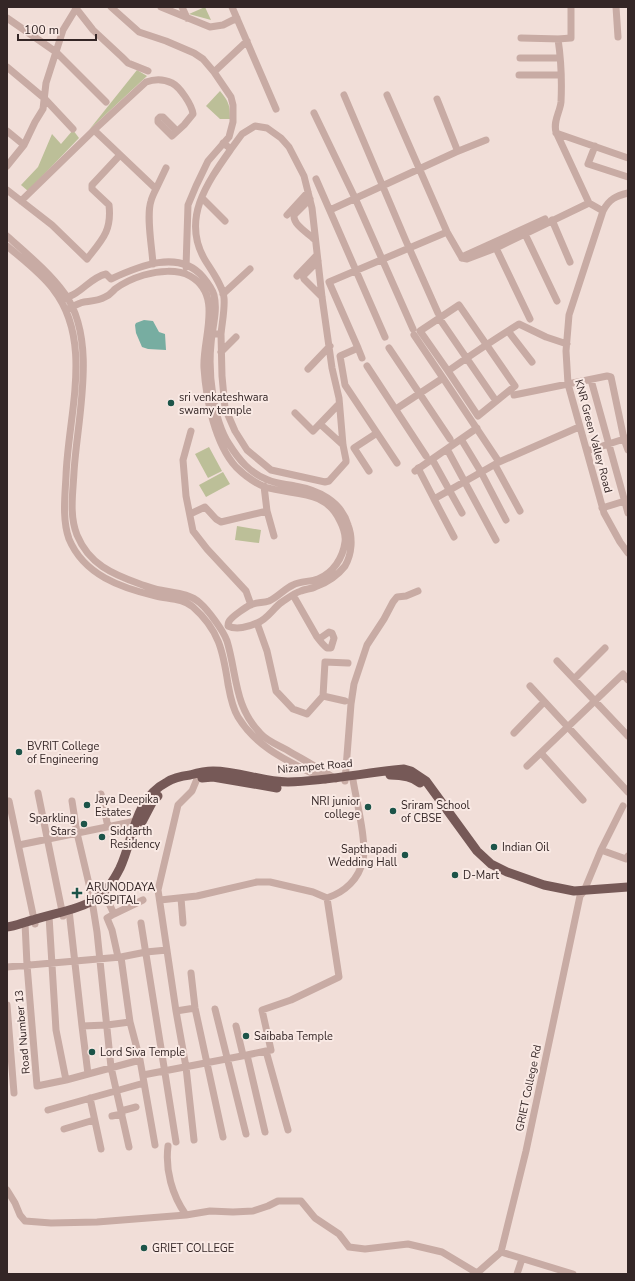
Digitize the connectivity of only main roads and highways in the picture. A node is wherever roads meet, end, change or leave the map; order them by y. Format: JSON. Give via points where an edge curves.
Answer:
{"nodes":[{"id":1,"x":339,"y":780,"type":"junction"},
{"id":2,"x":628,"y":887,"type":"edge"},
{"id":3,"x":628,"y":893,"type":"edge"},
{"id":4,"x":582,"y":894,"type":"junction"},
{"id":5,"x":93,"y":904,"type":"junction"},
{"id":6,"x":30,"y":924,"type":"junction"},
{"id":7,"x":7,"y":926,"type":"edge"},
{"id":8,"x":7,"y":931,"type":"edge"}],
"edges":[{"from":1,"to":4,"type":"main road","name":"Nizampet Road","via":[[404,769],[416,774],[426,781],[477,851],[491,864],[507,872]]},
{"from":1,"to":5,"type":"main road","name":"Nizampet Road","via":[[289,788],[213,777],[175,784],[153,801],[142,821],[117,883],[106,897]]},
{"from":1,"to":5,"type":"main road","name":"Nizampet Road","via":[[273,781],[212,771],[170,781],[159,787],[145,802],[121,867]]},
{"from":2,"to":4,"type":"main road","name":"Nizampet Road"},
{"from":3,"to":4,"type":"main road","name":"Nizampet Road"},
{"from":5,"to":6,"type":"main road","name":"Nizampet Road"},
{"from":6,"to":7,"type":"main road","name":"Nizampet Road"},
{"from":6,"to":8,"type":"main road","name":"Nizampet Road"}]}
